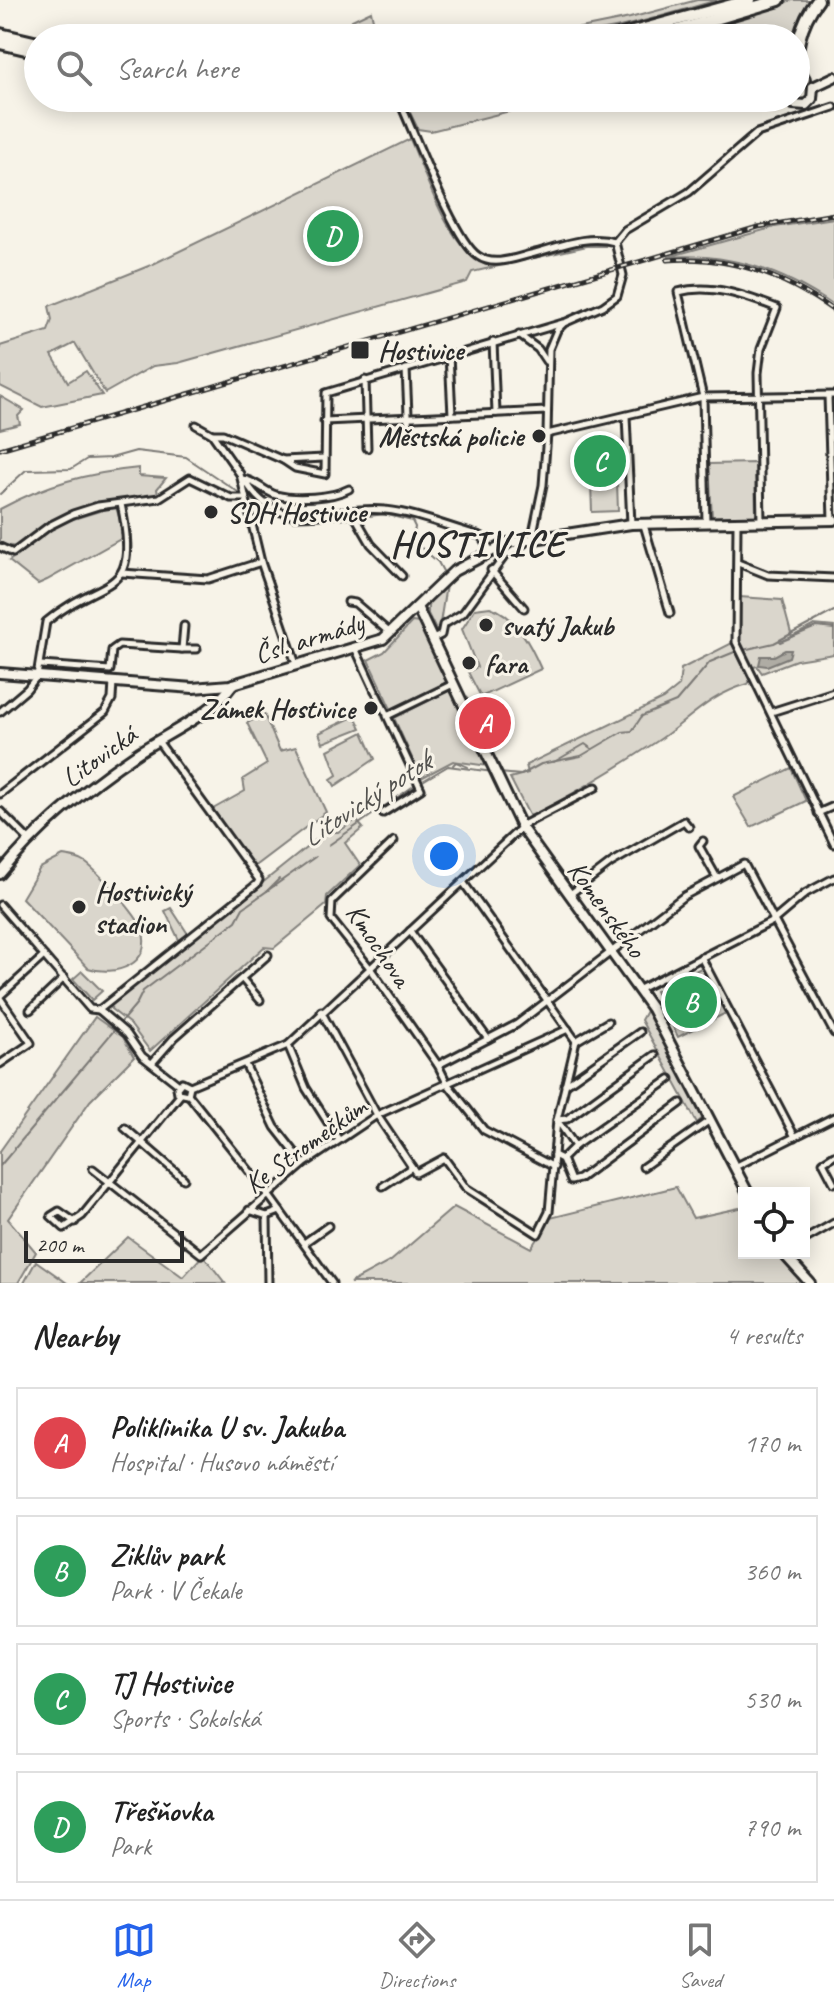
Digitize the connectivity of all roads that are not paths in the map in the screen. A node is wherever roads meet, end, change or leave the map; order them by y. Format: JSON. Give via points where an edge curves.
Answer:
{"nodes":[{"id":1,"x":750,"y":0,"type":"edge"},
{"id":2,"x":779,"y":0,"type":"edge"},
{"id":3,"x":818,"y":0,"type":"edge"},
{"id":4,"x":662,"y":24,"type":"edge"},
{"id":5,"x":701,"y":24,"type":"edge"},
{"id":6,"x":804,"y":24,"type":"edge"},
{"id":7,"x":0,"y":34,"type":"edge"},
{"id":8,"x":24,"y":40,"type":"edge"},
{"id":9,"x":0,"y":43,"type":"edge"},
{"id":10,"x":24,"y":49,"type":"edge"},
{"id":11,"x":834,"y":77,"type":"edge"},
{"id":12,"x":810,"y":85,"type":"edge"},
{"id":13,"x":813,"y":87,"type":"junction"},
{"id":14,"x":810,"y":101,"type":"edge"},
{"id":15,"x":834,"y":107,"type":"edge"},
{"id":16,"x":404,"y":112,"type":"edge"},
{"id":17,"x":615,"y":242,"type":"junction"},
{"id":18,"x":564,"y":323,"type":"junction"},
{"id":19,"x":517,"y":335,"type":"junction"},
{"id":20,"x":493,"y":342,"type":"junction"},
{"id":21,"x":449,"y":355,"type":"junction"},
{"id":22,"x":547,"y":362,"type":"junction"},
{"id":23,"x":406,"y":369,"type":"junction"},
{"id":24,"x":365,"y":380,"type":"junction"},
{"id":25,"x":757,"y":396,"type":"junction"},
{"id":26,"x":831,"y":396,"type":"edge"},
{"id":27,"x":703,"y":397,"type":"junction"},
{"id":28,"x":547,"y":411,"type":"junction"},
{"id":29,"x":496,"y":413,"type":"junction"},
{"id":30,"x":452,"y":415,"type":"junction"},
{"id":31,"x":626,"y":416,"type":"junction"},
{"id":32,"x":409,"y":417,"type":"junction"},
{"id":33,"x":367,"y":419,"type":"junction"},
{"id":34,"x":324,"y":421,"type":"junction"},
{"id":35,"x":196,"y":425,"type":"dead end"},
{"id":36,"x":212,"y":434,"type":"junction"},
{"id":37,"x":547,"y":434,"type":"junction"},
{"id":38,"x":409,"y":437,"type":"dead end"},
{"id":39,"x":367,"y":448,"type":"dead end"},
{"id":40,"x":283,"y":460,"type":"junction"},
{"id":41,"x":324,"y":461,"type":"junction"},
{"id":42,"x":242,"y":481,"type":"junction"},
{"id":43,"x":349,"y":489,"type":"dead end"},
{"id":44,"x":245,"y":496,"type":"junction"},
{"id":45,"x":121,"y":504,"type":"junction"},
{"id":46,"x":356,"y":518,"type":"dead end"},
{"id":47,"x":833,"y":520,"type":"edge"},
{"id":48,"x":761,"y":521,"type":"junction"},
{"id":49,"x":706,"y":522,"type":"junction"},
{"id":50,"x":737,"y":522,"type":"junction"},
{"id":51,"x":631,"y":524,"type":"junction"},
{"id":52,"x":644,"y":524,"type":"junction"},
{"id":53,"x":532,"y":538,"type":"junction"},
{"id":54,"x":0,"y":547,"type":"edge"},
{"id":55,"x":490,"y":549,"type":"junction"},
{"id":56,"x":261,"y":562,"type":"junction"},
{"id":57,"x":738,"y":563,"type":"junction"},
{"id":58,"x":491,"y":570,"type":"junction"},
{"id":59,"x":122,"y":573,"type":"junction"},
{"id":60,"x":402,"y":576,"type":"dead end"},
{"id":61,"x":834,"y":578,"type":"edge"},
{"id":62,"x":348,"y":602,"type":"dead end"},
{"id":63,"x":417,"y":607,"type":"junction"},
{"id":64,"x":524,"y":608,"type":"dead end"},
{"id":65,"x":670,"y":613,"type":"dead end"},
{"id":66,"x":184,"y":626,"type":"dead end"},
{"id":67,"x":391,"y":633,"type":"junction"},
{"id":68,"x":433,"y":639,"type":"junction"},
{"id":69,"x":182,"y":649,"type":"junction"},
{"id":70,"x":197,"y":649,"type":"dead end"},
{"id":71,"x":356,"y":650,"type":"junction"},
{"id":72,"x":296,"y":664,"type":"junction"},
{"id":73,"x":41,"y":665,"type":"junction"},
{"id":74,"x":0,"y":673,"type":"edge"},
{"id":75,"x":37,"y":676,"type":"junction"},
{"id":76,"x":113,"y":682,"type":"junction"},
{"id":77,"x":234,"y":684,"type":"junction"},
{"id":78,"x":454,"y":684,"type":"junction"},
{"id":79,"x":210,"y":688,"type":"junction"},
{"id":80,"x":834,"y":692,"type":"edge"},
{"id":81,"x":217,"y":703,"type":"junction"},
{"id":82,"x":0,"y":712,"type":"edge"},
{"id":83,"x":771,"y":712,"type":"junction"},
{"id":84,"x":386,"y":713,"type":"dead end"},
{"id":85,"x":158,"y":740,"type":"junction"},
{"id":86,"x":596,"y":787,"type":"dead end"},
{"id":87,"x":0,"y":794,"type":"edge"},
{"id":88,"x":834,"y":806,"type":"edge"},
{"id":89,"x":0,"y":811,"type":"edge"},
{"id":90,"x":383,"y":813,"type":"dead end"},
{"id":91,"x":818,"y":813,"type":"junction"},
{"id":92,"x":689,"y":827,"type":"dead end"},
{"id":93,"x":522,"y":828,"type":"junction"},
{"id":94,"x":28,"y":839,"type":"junction"},
{"id":95,"x":394,"y":841,"type":"dead end"},
{"id":96,"x":703,"y":841,"type":"dead end"},
{"id":97,"x":834,"y":844,"type":"edge"},
{"id":98,"x":0,"y":874,"type":"edge"},
{"id":99,"x":717,"y":878,"type":"junction"},
{"id":100,"x":834,"y":878,"type":"edge"},
{"id":101,"x":463,"y":882,"type":"junction"},
{"id":102,"x":569,"y":895,"type":"junction"},
{"id":103,"x":0,"y":905,"type":"edge"},
{"id":104,"x":773,"y":921,"type":"junction"},
{"id":105,"x":410,"y":931,"type":"junction"},
{"id":106,"x":611,"y":952,"type":"junction"},
{"id":107,"x":268,"y":955,"type":"dead end"},
{"id":108,"x":44,"y":956,"type":"junction"},
{"id":109,"x":701,"y":957,"type":"junction"},
{"id":110,"x":370,"y":968,"type":"junction"},
{"id":111,"x":64,"y":978,"type":"junction"},
{"id":112,"x":243,"y":980,"type":"junction"},
{"id":113,"x":638,"y":990,"type":"junction"},
{"id":114,"x":0,"y":997,"type":"edge"},
{"id":115,"x":260,"y":1000,"type":"dead end"},
{"id":116,"x":548,"y":1001,"type":"junction"},
{"id":117,"x":30,"y":1010,"type":"dead end"},
{"id":118,"x":99,"y":1010,"type":"junction"},
{"id":119,"x":321,"y":1011,"type":"junction"},
{"id":120,"x":608,"y":1022,"type":"dead end"},
{"id":121,"x":568,"y":1029,"type":"junction"},
{"id":122,"x":640,"y":1032,"type":"dead end"},
{"id":123,"x":834,"y":1033,"type":"edge"},
{"id":124,"x":488,"y":1039,"type":"junction"},
{"id":125,"x":576,"y":1041,"type":"junction"},
{"id":126,"x":288,"y":1045,"type":"junction"},
{"id":127,"x":655,"y":1055,"type":"dead end"},
{"id":128,"x":152,"y":1063,"type":"junction"},
{"id":129,"x":0,"y":1064,"type":"edge"},
{"id":130,"x":245,"y":1064,"type":"junction"},
{"id":131,"x":438,"y":1065,"type":"junction"},
{"id":132,"x":670,"y":1079,"type":"dead end"},
{"id":133,"x":447,"y":1083,"type":"junction"},
{"id":134,"x":179,"y":1085,"type":"junction"},
{"id":135,"x":565,"y":1085,"type":"junction"},
{"id":136,"x":190,"y":1086,"type":"junction"},
{"id":137,"x":188,"y":1094,"type":"junction"},
{"id":138,"x":180,"y":1095,"type":"junction"},
{"id":139,"x":681,"y":1103,"type":"dead end"},
{"id":140,"x":377,"y":1115,"type":"junction"},
{"id":141,"x":834,"y":1117,"type":"edge"},
{"id":142,"x":557,"y":1120,"type":"junction"},
{"id":143,"x":710,"y":1120,"type":"junction"},
{"id":144,"x":125,"y":1128,"type":"dead end"},
{"id":145,"x":795,"y":1137,"type":"junction"},
{"id":146,"x":339,"y":1140,"type":"junction"},
{"id":147,"x":143,"y":1142,"type":"junction"},
{"id":148,"x":575,"y":1146,"type":"junction"},
{"id":149,"x":554,"y":1155,"type":"junction"},
{"id":150,"x":834,"y":1155,"type":"edge"},
{"id":151,"x":562,"y":1159,"type":"junction"},
{"id":152,"x":304,"y":1164,"type":"junction"},
{"id":153,"x":412,"y":1167,"type":"junction"},
{"id":154,"x":554,"y":1167,"type":"junction"},
{"id":155,"x":643,"y":1167,"type":"dead end"},
{"id":156,"x":735,"y":1167,"type":"junction"},
{"id":157,"x":93,"y":1169,"type":"dead end"},
{"id":158,"x":184,"y":1179,"type":"dead end"},
{"id":159,"x":111,"y":1183,"type":"junction"},
{"id":160,"x":834,"y":1183,"type":"edge"},
{"id":161,"x":383,"y":1186,"type":"dead end"},
{"id":162,"x":745,"y":1187,"type":"edge"},
{"id":163,"x":267,"y":1193,"type":"junction"},
{"id":164,"x":249,"y":1210,"type":"junction"},
{"id":165,"x":280,"y":1211,"type":"junction"},
{"id":166,"x":267,"y":1216,"type":"junction"},
{"id":167,"x":75,"y":1222,"type":"junction"},
{"id":168,"x":834,"y":1223,"type":"edge"},
{"id":169,"x":328,"y":1226,"type":"dead end"},
{"id":170,"x":810,"y":1237,"type":"edge"},
{"id":171,"x":304,"y":1243,"type":"junction"},
{"id":172,"x":788,"y":1259,"type":"edge"},
{"id":173,"x":268,"y":1283,"type":"edge"},
{"id":174,"x":332,"y":1283,"type":"edge"},
{"id":175,"x":810,"y":1283,"type":"edge"}],
"edges":[{"from":1,"to":4,"type":"highway"},
{"from":2,"to":5,"type":"highway"},
{"from":3,"to":6,"type":"highway"},
{"from":7,"to":8,"type":"highway"},
{"from":9,"to":10,"type":"highway"},
{"from":11,"to":13,"type":"street"},
{"from":12,"to":13,"type":"street"},
{"from":13,"to":14,"type":"street"},
{"from":15,"to":17,"type":"street","via":[[757,133],[689,192],[625,230]]},
{"from":16,"to":17,"type":"street","via":[[470,248],[488,261],[590,238]]},
{"from":17,"to":18,"type":"street","via":[[623,275],[617,296]]},
{"from":18,"to":19,"type":"street"},
{"from":18,"to":22,"type":"street"},
{"from":19,"to":20,"type":"street"},
{"from":19,"to":22,"type":"street","via":[[529,340]]},
{"from":20,"to":21,"type":"street"},
{"from":20,"to":29,"type":"street"},
{"from":21,"to":23,"type":"street"},
{"from":21,"to":30,"type":"street"},
{"from":22,"to":28,"type":"street"},
{"from":23,"to":24,"type":"street"},
{"from":23,"to":32,"type":"street"},
{"from":24,"to":33,"type":"street"},
{"from":24,"to":34,"type":"street","via":[[325,394]]},
{"from":25,"to":26,"type":"street"},
{"from":25,"to":27,"type":"street"},
{"from":25,"to":27,"type":"street","via":[[761,349],[777,308],[732,293],[691,288],[678,292]]},
{"from":25,"to":48,"type":"street"},
{"from":26,"to":47,"type":"street"},
{"from":27,"to":31,"type":"street"},
{"from":27,"to":49,"type":"street"},
{"from":28,"to":29,"type":"street"},
{"from":28,"to":37,"type":"street"},
{"from":29,"to":30,"type":"street"},
{"from":30,"to":32,"type":"street"},
{"from":31,"to":37,"type":"street"},
{"from":31,"to":51,"type":"street"},
{"from":32,"to":33,"type":"street"},
{"from":32,"to":38,"type":"street"},
{"from":33,"to":34,"type":"street"},
{"from":33,"to":39,"type":"street"},
{"from":34,"to":41,"type":"street"},
{"from":35,"to":36,"type":"street"},
{"from":36,"to":40,"type":"street"},
{"from":36,"to":42,"type":"street"},
{"from":37,"to":53,"type":"street"},
{"from":40,"to":41,"type":"street"},
{"from":40,"to":41,"type":"street","via":[[323,474]]},
{"from":42,"to":43,"type":"street","via":[[285,496],[316,498]]},
{"from":42,"to":44,"type":"street"},
{"from":42,"to":55,"type":"street","via":[[258,501],[295,517],[382,509],[481,536]]},
{"from":44,"to":45,"type":"street","via":[[231,498],[190,478],[159,498]]},
{"from":44,"to":56,"type":"street"},
{"from":45,"to":54,"type":"street","via":[[73,514],[13,553]]},
{"from":45,"to":59,"type":"street","via":[[129,546]]},
{"from":46,"to":60,"type":"street","via":[[371,544]]},
{"from":47,"to":48,"type":"street","name":"Čsl. armády"},
{"from":48,"to":50,"type":"street","name":"Čsl. armády"},
{"from":49,"to":50,"type":"street","name":"Čsl. armády"},
{"from":49,"to":52,"type":"street","name":"Čsl. armády"},
{"from":50,"to":57,"type":"street"},
{"from":51,"to":52,"type":"street","name":"Čsl. armády"},
{"from":51,"to":53,"type":"street","name":"Čsl. armády"},
{"from":52,"to":65,"type":"street"},
{"from":53,"to":55,"type":"street","name":"Čsl. armády"},
{"from":53,"to":58,"type":"street"},
{"from":55,"to":63,"type":"street","name":"Čsl. armády","via":[[454,571]]},
{"from":56,"to":59,"type":"street","via":[[208,579]]},
{"from":56,"to":72,"type":"street"},
{"from":57,"to":61,"type":"street","via":[[768,575]]},
{"from":57,"to":83,"type":"street","via":[[737,646]]},
{"from":58,"to":64,"type":"street"},
{"from":58,"to":68,"type":"street","via":[[479,596]]},
{"from":59,"to":73,"type":"street","via":[[46,622]]},
{"from":62,"to":67,"type":"street"},
{"from":63,"to":67,"type":"street","name":"Čsl. armády"},
{"from":63,"to":68,"type":"street","name":"Komenského"},
{"from":66,"to":69,"type":"street"},
{"from":67,"to":71,"type":"street","name":"Čsl. armády"},
{"from":68,"to":78,"type":"street","name":"Komenského"},
{"from":69,"to":70,"type":"street"},
{"from":69,"to":73,"type":"street","via":[[119,645],[112,650],[110,670]]},
{"from":71,"to":72,"type":"street","name":"Čsl. armády"},
{"from":71,"to":84,"type":"street"},
{"from":72,"to":77,"type":"street","name":"Čsl. armády"},
{"from":73,"to":75,"type":"street"},
{"from":74,"to":75,"type":"street","name":"Čsl. armády"},
{"from":75,"to":76,"type":"street","name":"Čsl. armády"},
{"from":75,"to":82,"type":"street"},
{"from":76,"to":79,"type":"street","name":"Čsl. armády"},
{"from":76,"to":87,"type":"street","via":[[105,712]]},
{"from":77,"to":79,"type":"street","name":"Čsl. armády"},
{"from":77,"to":81,"type":"street","name":"Litovická"},
{"from":78,"to":90,"type":"street","via":[[387,716],[420,790]]},
{"from":78,"to":93,"type":"street","name":"Komenského"},
{"from":79,"to":81,"type":"street"},
{"from":80,"to":83,"type":"street"},
{"from":81,"to":85,"type":"street","name":"Litovická"},
{"from":83,"to":91,"type":"street"},
{"from":85,"to":94,"type":"street","name":"Litovická"},
{"from":85,"to":118,"type":"street","via":[[259,880]]},
{"from":86,"to":93,"type":"street"},
{"from":88,"to":91,"type":"street"},
{"from":89,"to":94,"type":"street"},
{"from":91,"to":97,"type":"street"},
{"from":92,"to":102,"type":"street","via":[[684,821],[646,840]]},
{"from":93,"to":101,"type":"street"},
{"from":93,"to":102,"type":"street","name":"Komenského"},
{"from":94,"to":98,"type":"street","name":"Litovická"},
{"from":95,"to":110,"type":"street","name":"Kmochova","via":[[329,908],[331,919]]},
{"from":96,"to":99,"type":"street","via":[[699,846]]},
{"from":99,"to":104,"type":"street","via":[[744,864]]},
{"from":99,"to":106,"type":"street","via":[[684,896]]},
{"from":100,"to":104,"type":"street"},
{"from":101,"to":105,"type":"street"},
{"from":101,"to":116,"type":"street"},
{"from":102,"to":106,"type":"street","name":"Komenského"},
{"from":103,"to":108,"type":"street"},
{"from":104,"to":109,"type":"street"},
{"from":104,"to":123,"type":"street"},
{"from":105,"to":110,"type":"street"},
{"from":105,"to":124,"type":"street"},
{"from":106,"to":113,"type":"street","name":"Komenského"},
{"from":106,"to":116,"type":"street"},
{"from":107,"to":112,"type":"street"},
{"from":108,"to":111,"type":"street"},
{"from":108,"to":114,"type":"street"},
{"from":109,"to":113,"type":"street"},
{"from":109,"to":145,"type":"street"},
{"from":110,"to":119,"type":"street"},
{"from":110,"to":131,"type":"street","name":"Kmochova"},
{"from":111,"to":117,"type":"street"},
{"from":111,"to":118,"type":"street","via":[[90,1009]]},
{"from":112,"to":115,"type":"street"},
{"from":112,"to":128,"type":"street"},
{"from":113,"to":143,"type":"street","name":"Komenského"},
{"from":114,"to":129,"type":"street","via":[[31,1043]]},
{"from":116,"to":121,"type":"street"},
{"from":116,"to":124,"type":"street"},
{"from":118,"to":128,"type":"street"},
{"from":119,"to":126,"type":"street"},
{"from":119,"to":140,"type":"street"},
{"from":120,"to":125,"type":"street"},
{"from":121,"to":125,"type":"street"},
{"from":121,"to":133,"type":"street","name":"Ke Stromečkům"},
{"from":122,"to":135,"type":"street"},
{"from":124,"to":131,"type":"street"},
{"from":125,"to":135,"type":"street"},
{"from":126,"to":130,"type":"street"},
{"from":126,"to":146,"type":"street","via":[[306,1088]]},
{"from":127,"to":142,"type":"street","via":[[567,1119]]},
{"from":128,"to":134,"type":"street"},
{"from":130,"to":136,"type":"street"},
{"from":130,"to":152,"type":"street","via":[[275,1127]]},
{"from":131,"to":133,"type":"street","name":"Kmochova"},
{"from":132,"to":148,"type":"street"},
{"from":133,"to":140,"type":"street","name":"Ke Stromečkům"},
{"from":133,"to":154,"type":"street","name":"Kmochova","via":[[484,1130]]},
{"from":134,"to":136,"type":"street"},
{"from":134,"to":138,"type":"street"},
{"from":135,"to":142,"type":"street"},
{"from":136,"to":137,"type":"street"},
{"from":137,"to":138,"type":"street"},
{"from":137,"to":163,"type":"street"},
{"from":138,"to":147,"type":"street"},
{"from":139,"to":151,"type":"street","via":[[579,1179],[571,1181]]},
{"from":140,"to":146,"type":"street","name":"Ke Stromečkům"},
{"from":140,"to":153,"type":"street"},
{"from":141,"to":145,"type":"street"},
{"from":142,"to":148,"type":"street"},
{"from":142,"to":149,"type":"street"},
{"from":143,"to":155,"type":"street"},
{"from":143,"to":156,"type":"street","name":"Komenského"},
{"from":144,"to":147,"type":"street"},
{"from":145,"to":156,"type":"street"},
{"from":146,"to":152,"type":"street","name":"Ke Stromečkům"},
{"from":147,"to":158,"type":"street"},
{"from":147,"to":159,"type":"street"},
{"from":148,"to":151,"type":"street"},
{"from":149,"to":151,"type":"street"},
{"from":149,"to":154,"type":"street"},
{"from":150,"to":160,"type":"street","via":[[823,1162]]},
{"from":152,"to":163,"type":"street","name":"Ke Stromečkům"},
{"from":153,"to":154,"type":"street","via":[[416,1173],[444,1158],[466,1188],[538,1234],[549,1212]]},
{"from":153,"to":161,"type":"street"},
{"from":156,"to":162,"type":"street","name":"Komenského"},
{"from":157,"to":159,"type":"street","name":"Ke Stromečkům"},
{"from":159,"to":164,"type":"street","name":"Ke Stromečkům","via":[[201,1254]]},
{"from":159,"to":167,"type":"street"},
{"from":163,"to":164,"type":"street","name":"Ke Stromečkům"},
{"from":163,"to":165,"type":"street"},
{"from":164,"to":166,"type":"street"},
{"from":165,"to":166,"type":"street"},
{"from":165,"to":171,"type":"street"},
{"from":166,"to":173,"type":"street"},
{"from":167,"to":167,"type":"street","via":[[64,1228],[51,1216],[59,1211]]},
{"from":168,"to":170,"type":"street"},
{"from":169,"to":171,"type":"street"},
{"from":171,"to":174,"type":"street"},
{"from":172,"to":175,"type":"street"}]}
